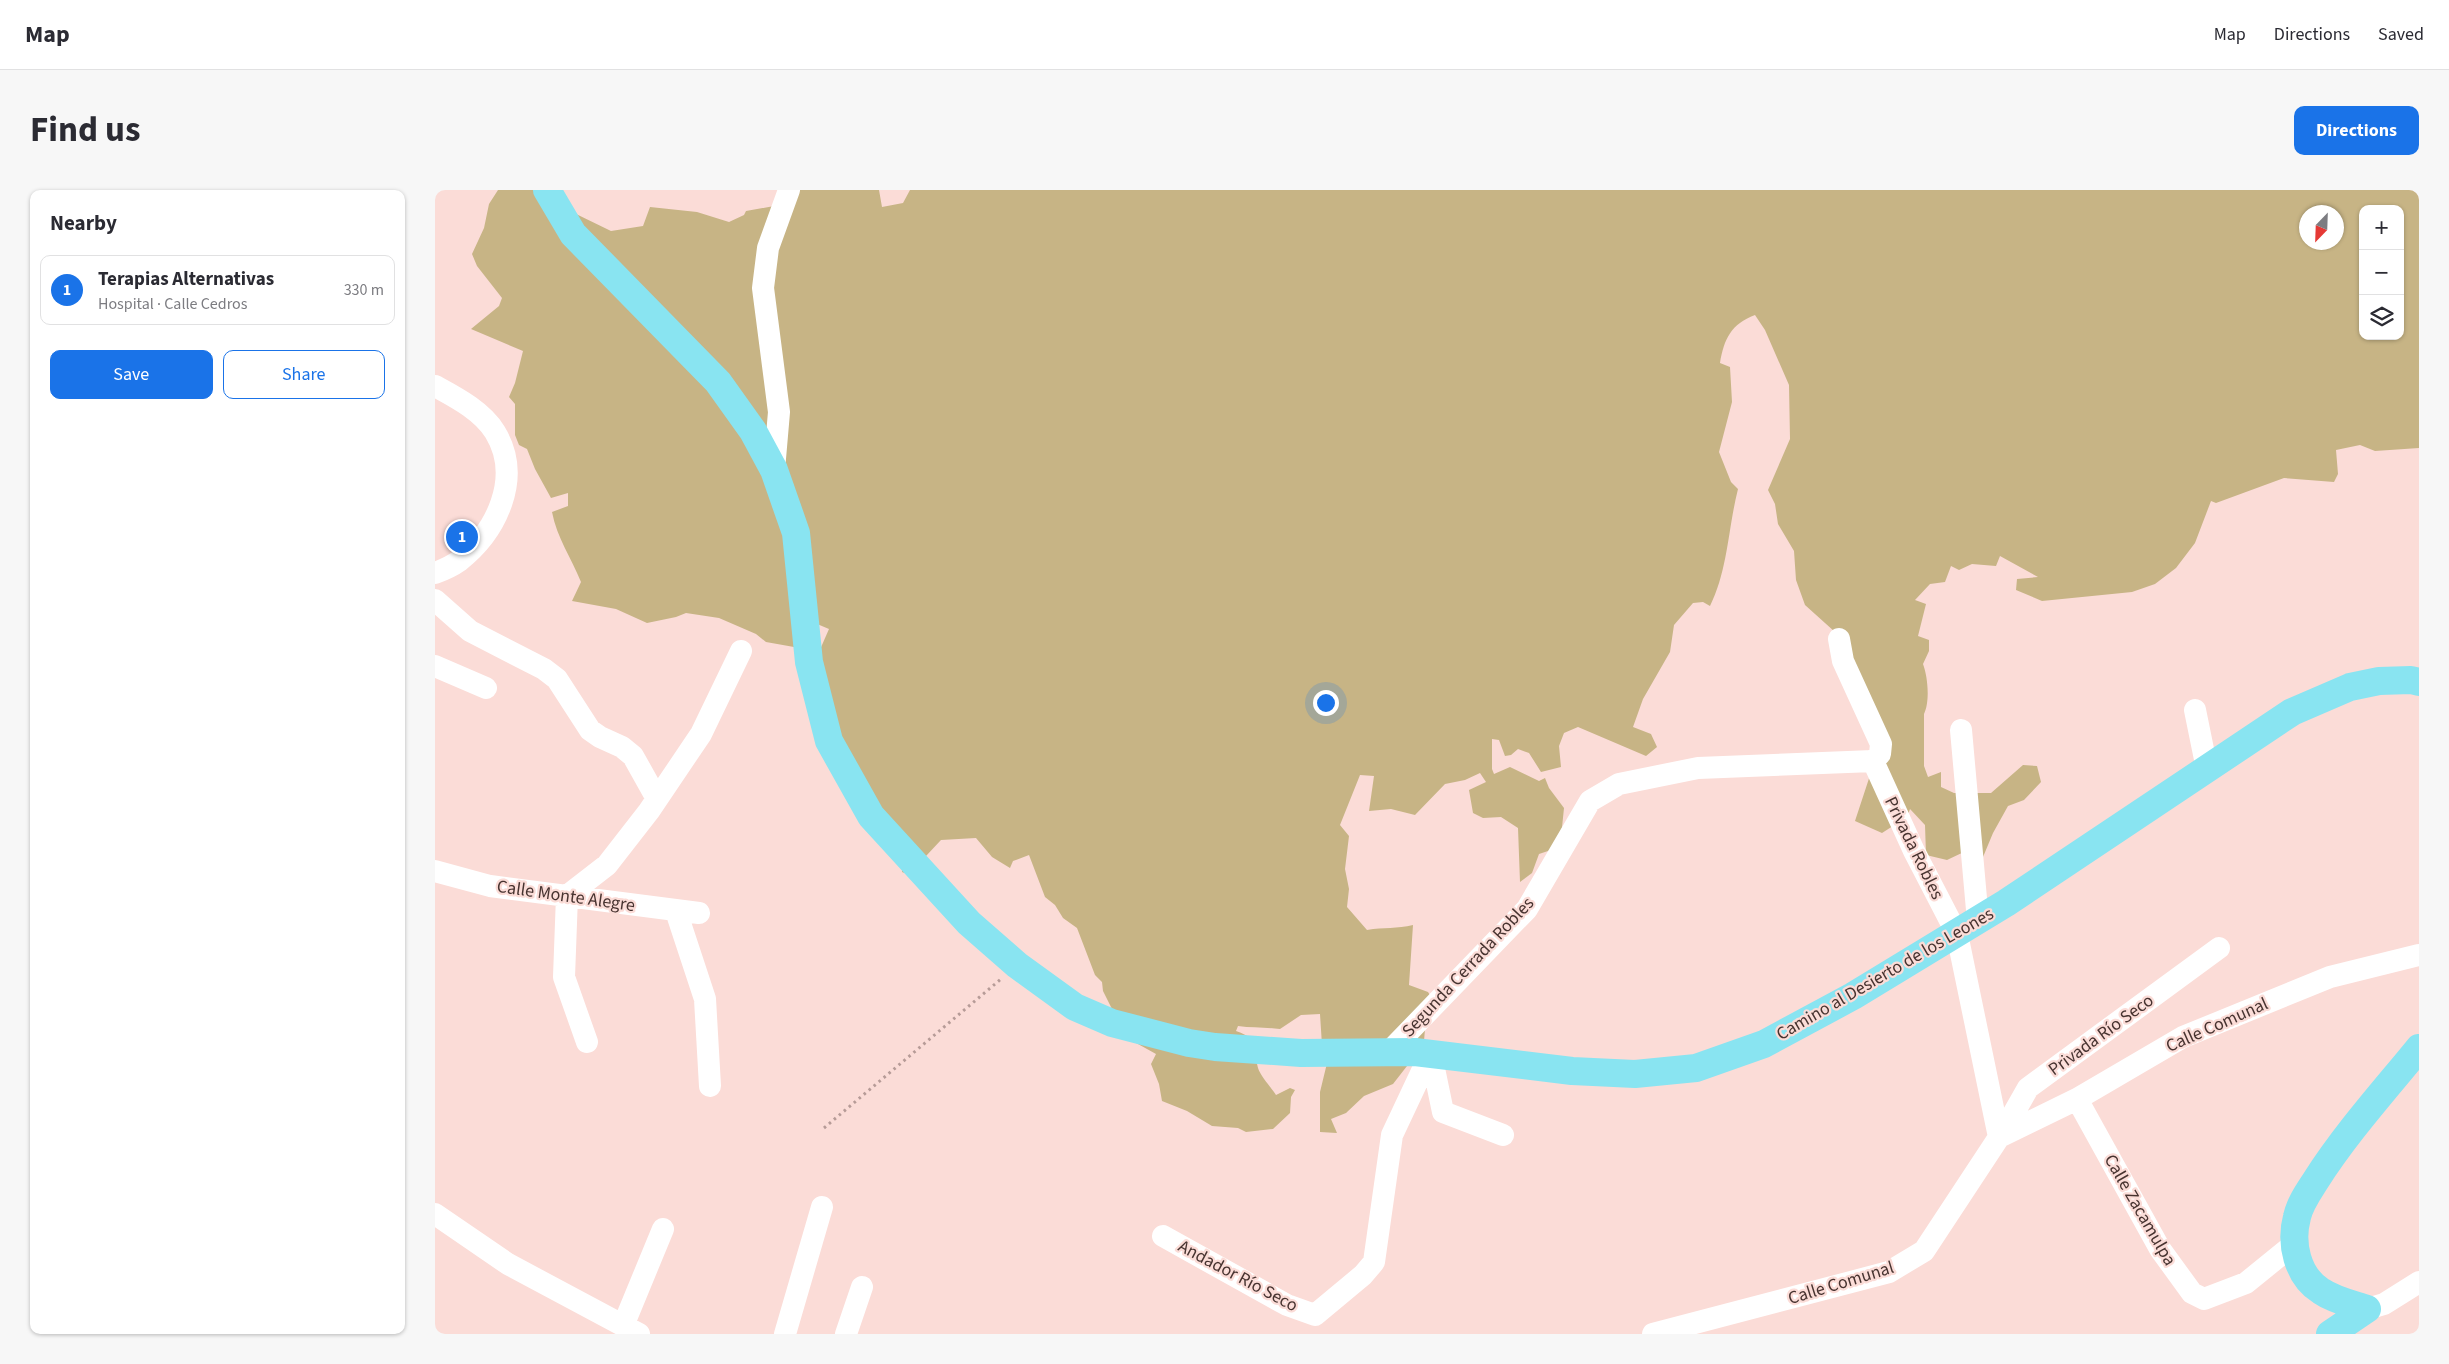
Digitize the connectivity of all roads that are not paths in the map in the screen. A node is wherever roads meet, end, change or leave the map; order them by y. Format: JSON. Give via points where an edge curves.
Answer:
{"nodes":[{"id":1,"x":547,"y":190,"type":"edge"},
{"id":2,"x":789,"y":190,"type":"edge"},
{"id":3,"x":435,"y":386,"type":"edge"},
{"id":4,"x":774,"y":470,"type":"junction"},
{"id":5,"x":458,"y":562,"type":"junction"},
{"id":6,"x":435,"y":573,"type":"edge"},
{"id":7,"x":435,"y":600,"type":"edge"},
{"id":8,"x":1839,"y":639,"type":"dead end"},
{"id":9,"x":741,"y":651,"type":"dead end"},
{"id":10,"x":435,"y":666,"type":"edge"},
{"id":11,"x":2419,"y":682,"type":"edge"},
{"id":12,"x":486,"y":688,"type":"dead end"},
{"id":13,"x":2195,"y":710,"type":"dead end"},
{"id":14,"x":1961,"y":730,"type":"dead end"},
{"id":15,"x":1877,"y":758,"type":"junction"},
{"id":16,"x":2207,"y":769,"type":"junction"},
{"id":17,"x":657,"y":799,"type":"junction"},
{"id":18,"x":435,"y":871,"type":"edge"},
{"id":19,"x":567,"y":896,"type":"junction"},
{"id":20,"x":676,"y":911,"type":"junction"},
{"id":21,"x":699,"y":914,"type":"dead end"},
{"id":22,"x":1967,"y":927,"type":"junction"},
{"id":23,"x":2219,"y":948,"type":"dead end"},
{"id":24,"x":2419,"y":955,"type":"edge"},
{"id":25,"x":587,"y":1042,"type":"dead end"},
{"id":26,"x":2419,"y":1048,"type":"edge"},
{"id":27,"x":1388,"y":1053,"type":"junction"},
{"id":28,"x":1428,"y":1053,"type":"junction"},
{"id":29,"x":710,"y":1086,"type":"dead end"},
{"id":30,"x":2077,"y":1099,"type":"junction"},
{"id":31,"x":1503,"y":1135,"type":"dead end"},
{"id":32,"x":1999,"y":1137,"type":"junction"},
{"id":33,"x":822,"y":1207,"type":"dead end"},
{"id":34,"x":435,"y":1214,"type":"edge"},
{"id":35,"x":663,"y":1229,"type":"dead end"},
{"id":36,"x":1163,"y":1236,"type":"dead end"},
{"id":37,"x":2294,"y":1244,"type":"junction"},
{"id":38,"x":2419,"y":1282,"type":"edge"},
{"id":39,"x":862,"y":1287,"type":"dead end"},
{"id":40,"x":2367,"y":1309,"type":"junction"},
{"id":41,"x":631,"y":1330,"type":"edge"},
{"id":42,"x":785,"y":1334,"type":"edge"},
{"id":43,"x":846,"y":1334,"type":"edge"},
{"id":44,"x":1653,"y":1334,"type":"edge"},
{"id":45,"x":2330,"y":1334,"type":"edge"}],
"edges":[{"from":1,"to":4,"type":"main road","name":"Camino al Desierto de los Leones","via":[[573,234],[717,382],[753,431]]},
{"from":2,"to":4,"type":"street","via":[[768,248],[763,288],[779,412]]},
{"from":3,"to":5,"type":"street","via":[[482,416],[496,433],[506,471],[505,491],[497,516],[487,534]]},
{"from":4,"to":27,"type":"main road","name":"Camino al Desierto de los Leones","via":[[796,533],[809,662],[829,741],[871,816],[969,923],[1017,965],[1075,1007],[1112,1023],[1189,1043],[1301,1053]]},
{"from":5,"to":6,"type":"street"},
{"from":5,"to":7,"type":"street"},
{"from":7,"to":17,"type":"street","via":[[470,631],[557,679],[590,730],[633,756]]},
{"from":8,"to":15,"type":"street","name":"Privada Robles","via":[[1843,661],[1881,744]]},
{"from":9,"to":17,"type":"street","via":[[701,734]]},
{"from":10,"to":12,"type":"street"},
{"from":11,"to":16,"type":"main road","name":"Camino al Desierto de los Leones","via":[[2379,681],[2350,687],[2291,712]]},
{"from":13,"to":16,"type":"street"},
{"from":14,"to":22,"type":"street"},
{"from":15,"to":22,"type":"street","name":"Privada Robles","via":[[1914,851]]},
{"from":15,"to":27,"type":"street","name":"Segunda Cerrada Robles","via":[[1698,768],[1619,784],[1591,802],[1527,909]]},
{"from":16,"to":22,"type":"main road","name":"Camino al Desierto de los Leones"},
{"from":17,"to":19,"type":"street","via":[[607,865]]},
{"from":18,"to":19,"type":"street","name":"Calle Monte Alegre","via":[[490,886]]},
{"from":19,"to":20,"type":"street","name":"Calle Monte Alegre"},
{"from":19,"to":25,"type":"street","via":[[564,977]]},
{"from":20,"to":21,"type":"street","name":"Calle Monte Alegre"},
{"from":20,"to":29,"type":"street","via":[[705,999]]},
{"from":22,"to":28,"type":"main road","name":"Camino al Desierto de los Leones","via":[[1853,996],[1764,1044],[1696,1068],[1635,1074],[1590,1072]]},
{"from":22,"to":32,"type":"street"},
{"from":23,"to":32,"type":"street","name":"Privada Río Seco","via":[[2028,1088]]},
{"from":24,"to":30,"type":"street","name":"Calle Comunal","via":[[2330,977],[2183,1037]]},
{"from":26,"to":37,"type":"main road","via":[[2314,1183],[2297,1216]]},
{"from":27,"to":28,"type":"main road","name":"Camino al Desierto de los Leones"},
{"from":28,"to":31,"type":"street","via":[[1443,1112]]},
{"from":28,"to":36,"type":"street","name":"Andador Río Seco","via":[[1392,1135],[1374,1262],[1315,1315],[1287,1305]]},
{"from":30,"to":32,"type":"street","name":"Calle Comunal"},
{"from":30,"to":37,"type":"street","name":"Calle Zacamulpa","via":[[2160,1249],[2192,1293],[2204,1299],[2246,1282]]},
{"from":32,"to":44,"type":"street","name":"Calle Comunal","via":[[1924,1251],[1889,1272]]},
{"from":33,"to":42,"type":"street"},
{"from":34,"to":41,"type":"street","via":[[508,1264]]},
{"from":35,"to":41,"type":"street"},
{"from":37,"to":40,"type":"main road","via":[[2302,1270],[2310,1282],[2321,1291]]},
{"from":38,"to":40,"type":"street","via":[[2384,1304]]},
{"from":39,"to":43,"type":"street"},
{"from":40,"to":45,"type":"main road"}]}
